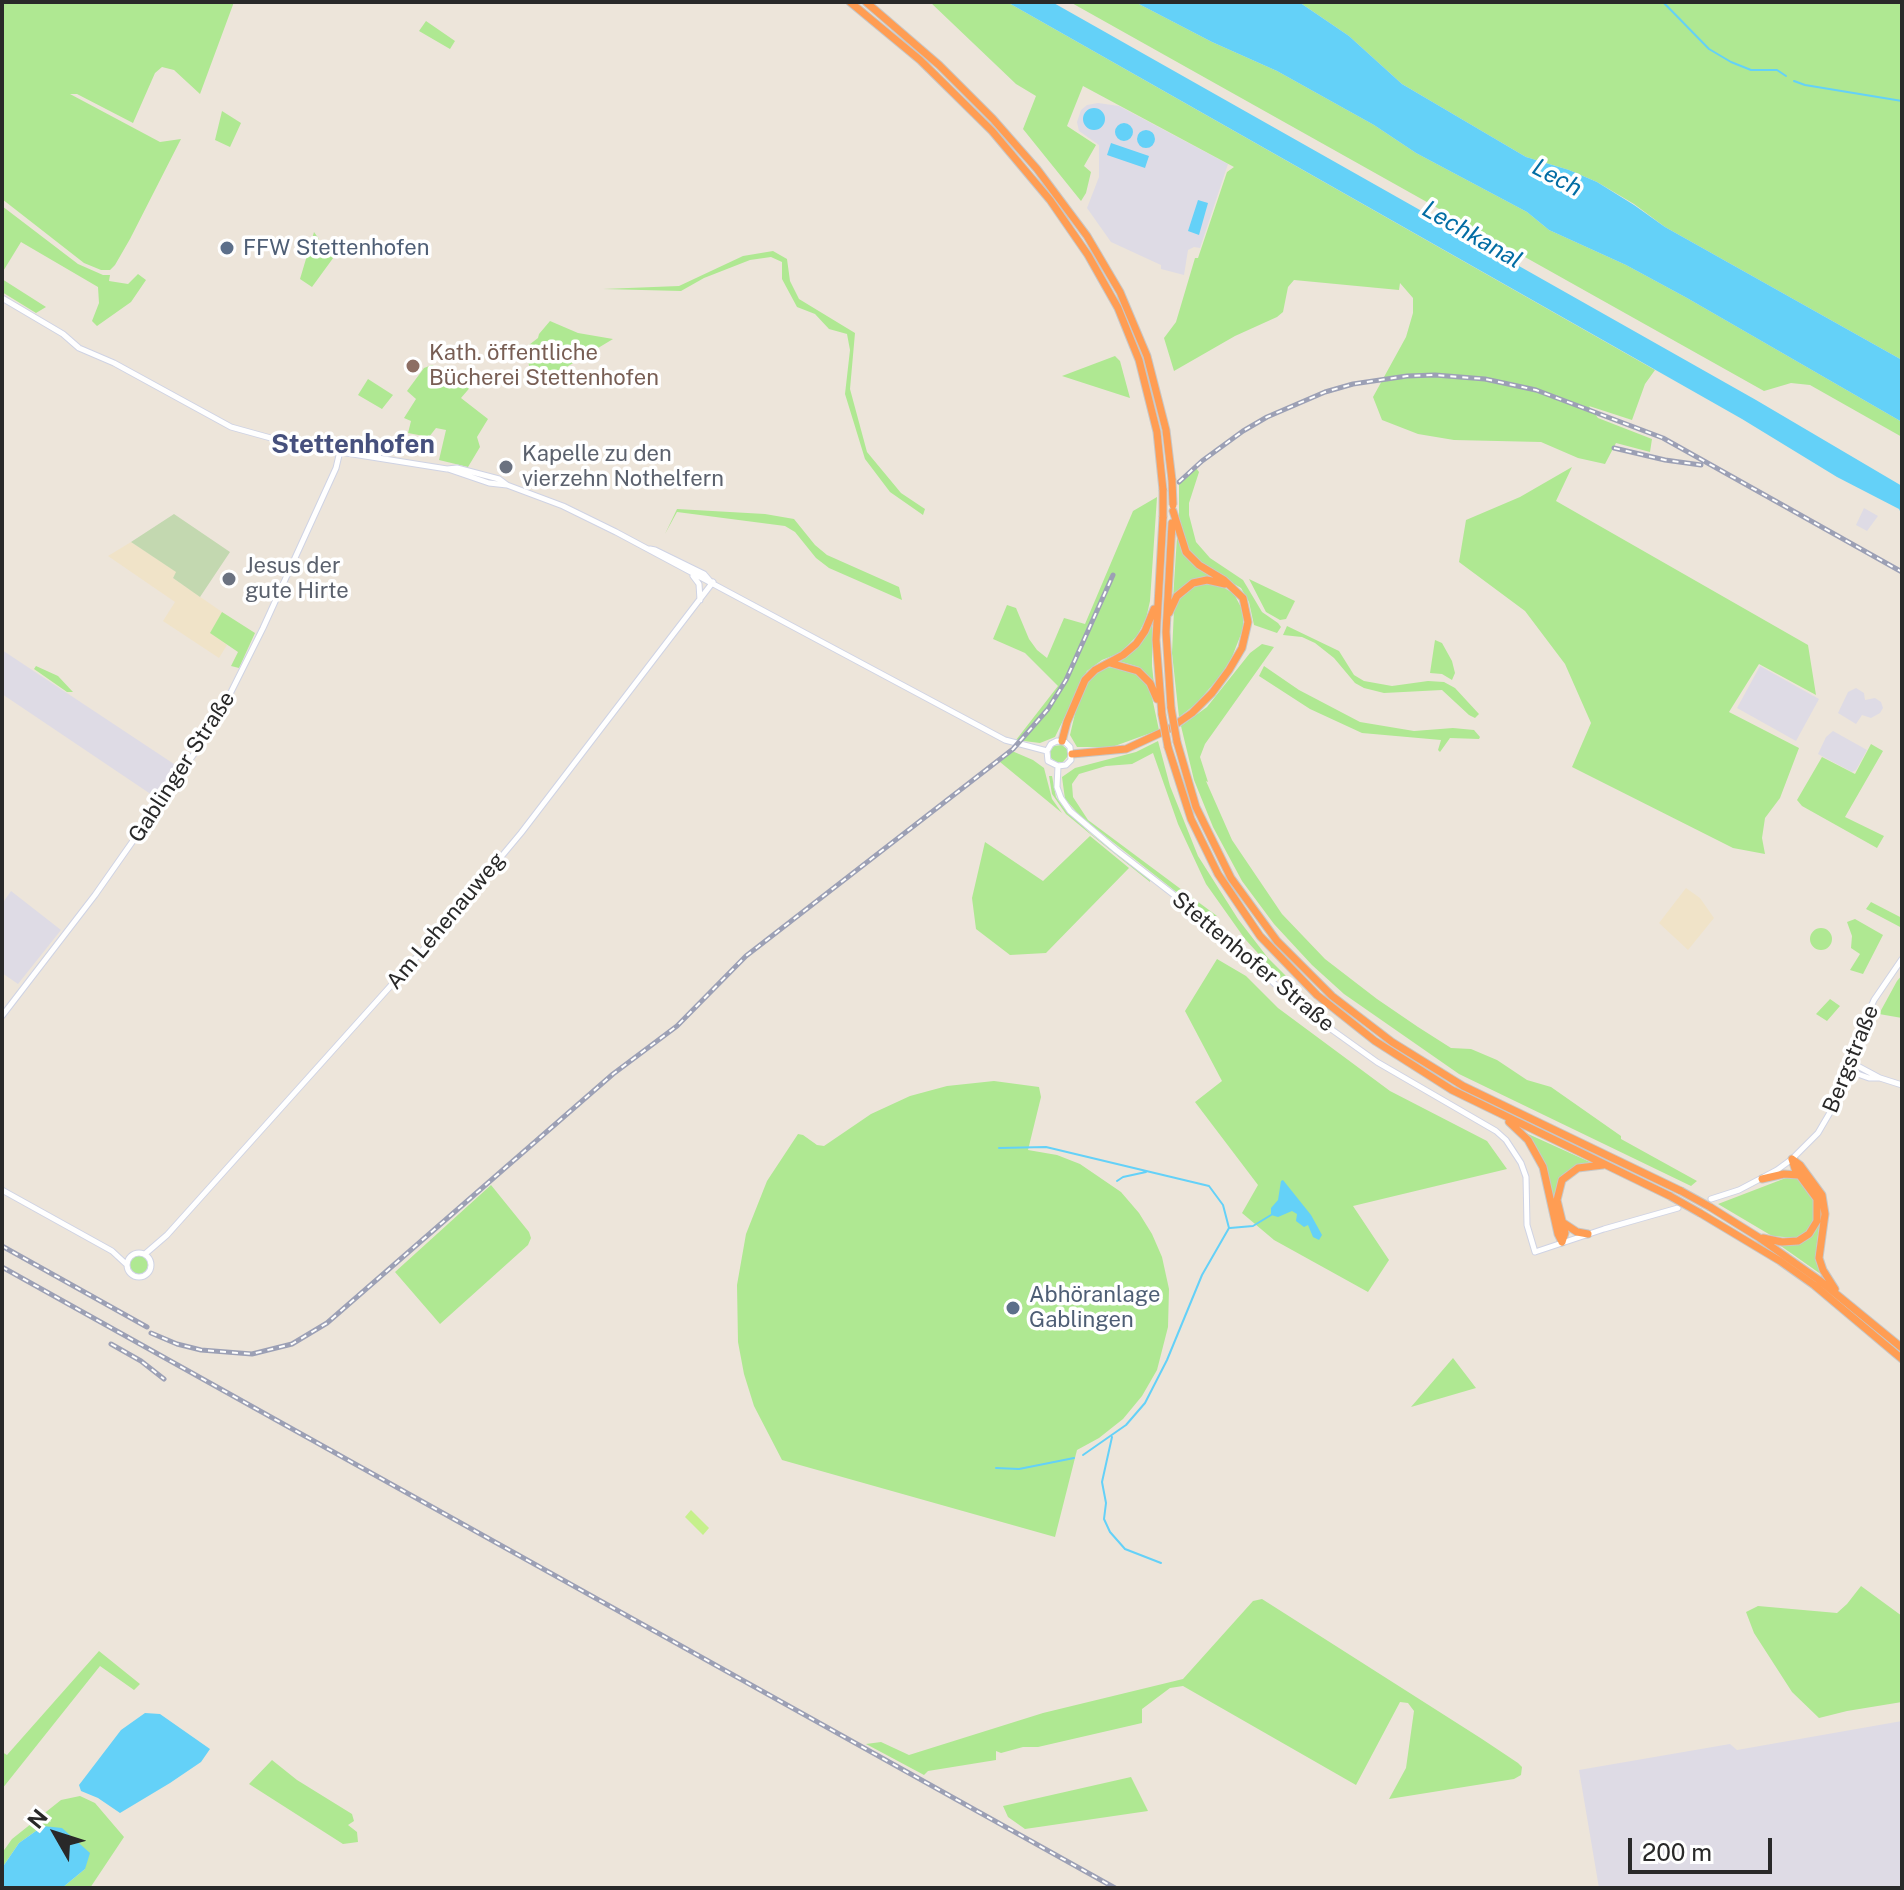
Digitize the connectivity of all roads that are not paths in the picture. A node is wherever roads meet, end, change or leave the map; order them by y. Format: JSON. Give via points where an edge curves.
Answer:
{"nodes":[{"id":1,"x":850,"y":2,"type":"edge"},
{"id":2,"x":866,"y":2,"type":"edge"},
{"id":3,"x":2,"y":298,"type":"edge"},
{"id":4,"x":1133,"y":331,"type":"junction"},
{"id":5,"x":1143,"y":358,"type":"junction"},
{"id":6,"x":340,"y":451,"type":"junction"},
{"id":7,"x":1173,"y":508,"type":"junction"},
{"id":8,"x":649,"y":549,"type":"junction"},
{"id":9,"x":690,"y":573,"type":"junction"},
{"id":10,"x":712,"y":582,"type":"junction"},
{"id":11,"x":1231,"y":586,"type":"junction"},
{"id":12,"x":1158,"y":599,"type":"junction"},
{"id":13,"x":700,"y":602,"type":"junction"},
{"id":14,"x":1166,"y":622,"type":"junction"},
{"id":15,"x":1108,"y":663,"type":"junction"},
{"id":16,"x":1161,"y":705,"type":"junction"},
{"id":17,"x":1062,"y":741,"type":"junction"},
{"id":18,"x":1047,"y":751,"type":"junction"},
{"id":19,"x":1072,"y":754,"type":"junction"},
{"id":20,"x":1058,"y":766,"type":"junction"},
{"id":21,"x":1902,"y":959,"type":"edge"},
{"id":22,"x":2,"y":1016,"type":"edge"},
{"id":23,"x":1851,"y":1063,"type":"junction"},
{"id":24,"x":1849,"y":1071,"type":"junction"},
{"id":25,"x":1880,"y":1078,"type":"junction"},
{"id":26,"x":1902,"y":1085,"type":"edge"},
{"id":27,"x":1505,"y":1118,"type":"junction"},
{"id":28,"x":1792,"y":1159,"type":"junction"},
{"id":29,"x":1607,"y":1165,"type":"junction"},
{"id":30,"x":1800,"y":1176,"type":"junction"},
{"id":31,"x":1762,"y":1179,"type":"junction"},
{"id":32,"x":2,"y":1190,"type":"edge"},
{"id":33,"x":1710,"y":1203,"type":"junction"},
{"id":34,"x":1678,"y":1208,"type":"dead end"},
{"id":35,"x":1562,"y":1222,"type":"junction"},
{"id":36,"x":1588,"y":1234,"type":"junction"},
{"id":37,"x":1758,"y":1237,"type":"junction"},
{"id":38,"x":1562,"y":1242,"type":"junction"},
{"id":39,"x":159,"y":1243,"type":"junction"},
{"id":40,"x":112,"y":1251,"type":"junction"},
{"id":41,"x":145,"y":1254,"type":"junction"},
{"id":42,"x":130,"y":1256,"type":"junction"},
{"id":43,"x":150,"y":1260,"type":"junction"},
{"id":44,"x":126,"y":1264,"type":"junction"},
{"id":45,"x":1839,"y":1294,"type":"junction"},
{"id":46,"x":1902,"y":1348,"type":"edge"},
{"id":47,"x":1902,"y":1359,"type":"edge"}],
"edges":[{"from":1,"to":4,"type":"highway","via":[[949,87],[1018,161],[1088,255]]},
{"from":2,"to":4,"type":"highway","via":[[957,81],[1037,169],[1087,236],[1120,292]]},
{"from":3,"to":6,"type":"street","via":[[79,348],[231,427],[278,442]]},
{"from":4,"to":5,"type":"highway"},
{"from":5,"to":7,"type":"highway","bridge":true,"via":[[1164,420]]},
{"from":5,"to":12,"type":"highway","bridge":true,"via":[[1163,490]]},
{"from":6,"to":8,"type":"street","via":[[499,479]]},
{"from":6,"to":22,"type":"street","name":"Gablinger Straße","via":[[215,724],[112,872]]},
{"from":7,"to":11,"type":"highway","via":[[1186,552]]},
{"from":7,"to":14,"type":"highway"},
{"from":8,"to":9,"type":"street"},
{"from":8,"to":10,"type":"street"},
{"from":9,"to":10,"type":"street"},
{"from":9,"to":13,"type":"street","via":[[699,584]]},
{"from":10,"to":13,"type":"street","name":"Am Lehenauweg"},
{"from":10,"to":18,"type":"street","via":[[1005,740]]},
{"from":11,"to":14,"type":"highway","via":[[1207,580],[1187,587]]},
{"from":11,"to":19,"type":"highway","via":[[1246,605],[1247,628],[1236,659],[1212,693],[1151,739],[1126,749]]},
{"from":12,"to":15,"type":"highway","via":[[1141,638]]},
{"from":12,"to":16,"type":"highway"},
{"from":13,"to":39,"type":"street","name":"Am Lehenauweg","via":[[461,905]]},
{"from":14,"to":33,"type":"highway","bridge":true,"via":[[1177,742],[1201,818],[1238,889],[1286,952],[1392,1042],[1463,1086]]},
{"from":15,"to":16,"type":"highway","via":[[1138,671]]},
{"from":15,"to":17,"type":"highway","via":[[1083,684]]},
{"from":16,"to":27,"type":"highway","bridge":true,"via":[[1184,801],[1214,867],[1280,959],[1387,1050]]},
{"from":17,"to":18,"type":"street"},
{"from":17,"to":19,"type":"street"},
{"from":18,"to":20,"type":"street","via":[[1048,761]]},
{"from":19,"to":20,"type":"street","via":[[1068,763]]},
{"from":20,"to":38,"type":"street","name":"Stettenhofer Straße","via":[[1057,787],[1070,811],[1209,922],[1296,1004],[1377,1062],[1506,1140],[1526,1177],[1527,1225],[1535,1252]]},
{"from":21,"to":23,"type":"street","name":"Bergstraße","via":[[1874,1000]]},
{"from":23,"to":24,"type":"street","name":"Bergstraße"},
{"from":23,"to":25,"type":"street"},
{"from":24,"to":25,"type":"street"},
{"from":24,"to":28,"type":"street","name":"Bergstraße","via":[[1826,1122]]},
{"from":25,"to":26,"type":"street"},
{"from":27,"to":29,"type":"highway"},
{"from":27,"to":38,"type":"highway","via":[[1528,1140],[1543,1167]]},
{"from":28,"to":30,"type":"highway"},
{"from":28,"to":31,"type":"street","name":"Bergstraße"},
{"from":28,"to":45,"type":"highway","via":[[1822,1195],[1819,1258]]},
{"from":29,"to":35,"type":"highway","via":[[1578,1168],[1562,1180],[1557,1200]]},
{"from":29,"to":47,"type":"highway","bridge":true,"via":[[1780,1261]]},
{"from":30,"to":31,"type":"highway"},
{"from":30,"to":37,"type":"highway","via":[[1817,1199],[1814,1228],[1792,1242]]},
{"from":31,"to":33,"type":"street","name":"Bergstraße"},
{"from":32,"to":40,"type":"street"},
{"from":33,"to":37,"type":"highway"},
{"from":34,"to":36,"type":"street"},
{"from":35,"to":36,"type":"highway"},
{"from":35,"to":38,"type":"highway"},
{"from":36,"to":38,"type":"street"},
{"from":37,"to":45,"type":"highway"},
{"from":39,"to":41,"type":"street"},
{"from":39,"to":43,"type":"street"},
{"from":40,"to":42,"type":"street"},
{"from":40,"to":44,"type":"street"},
{"from":41,"to":42,"type":"street"},
{"from":41,"to":43,"type":"street"},
{"from":42,"to":44,"type":"street"},
{"from":43,"to":44,"type":"street","via":[[150,1271],[141,1277],[131,1274]]},
{"from":45,"to":46,"type":"highway"}]}
